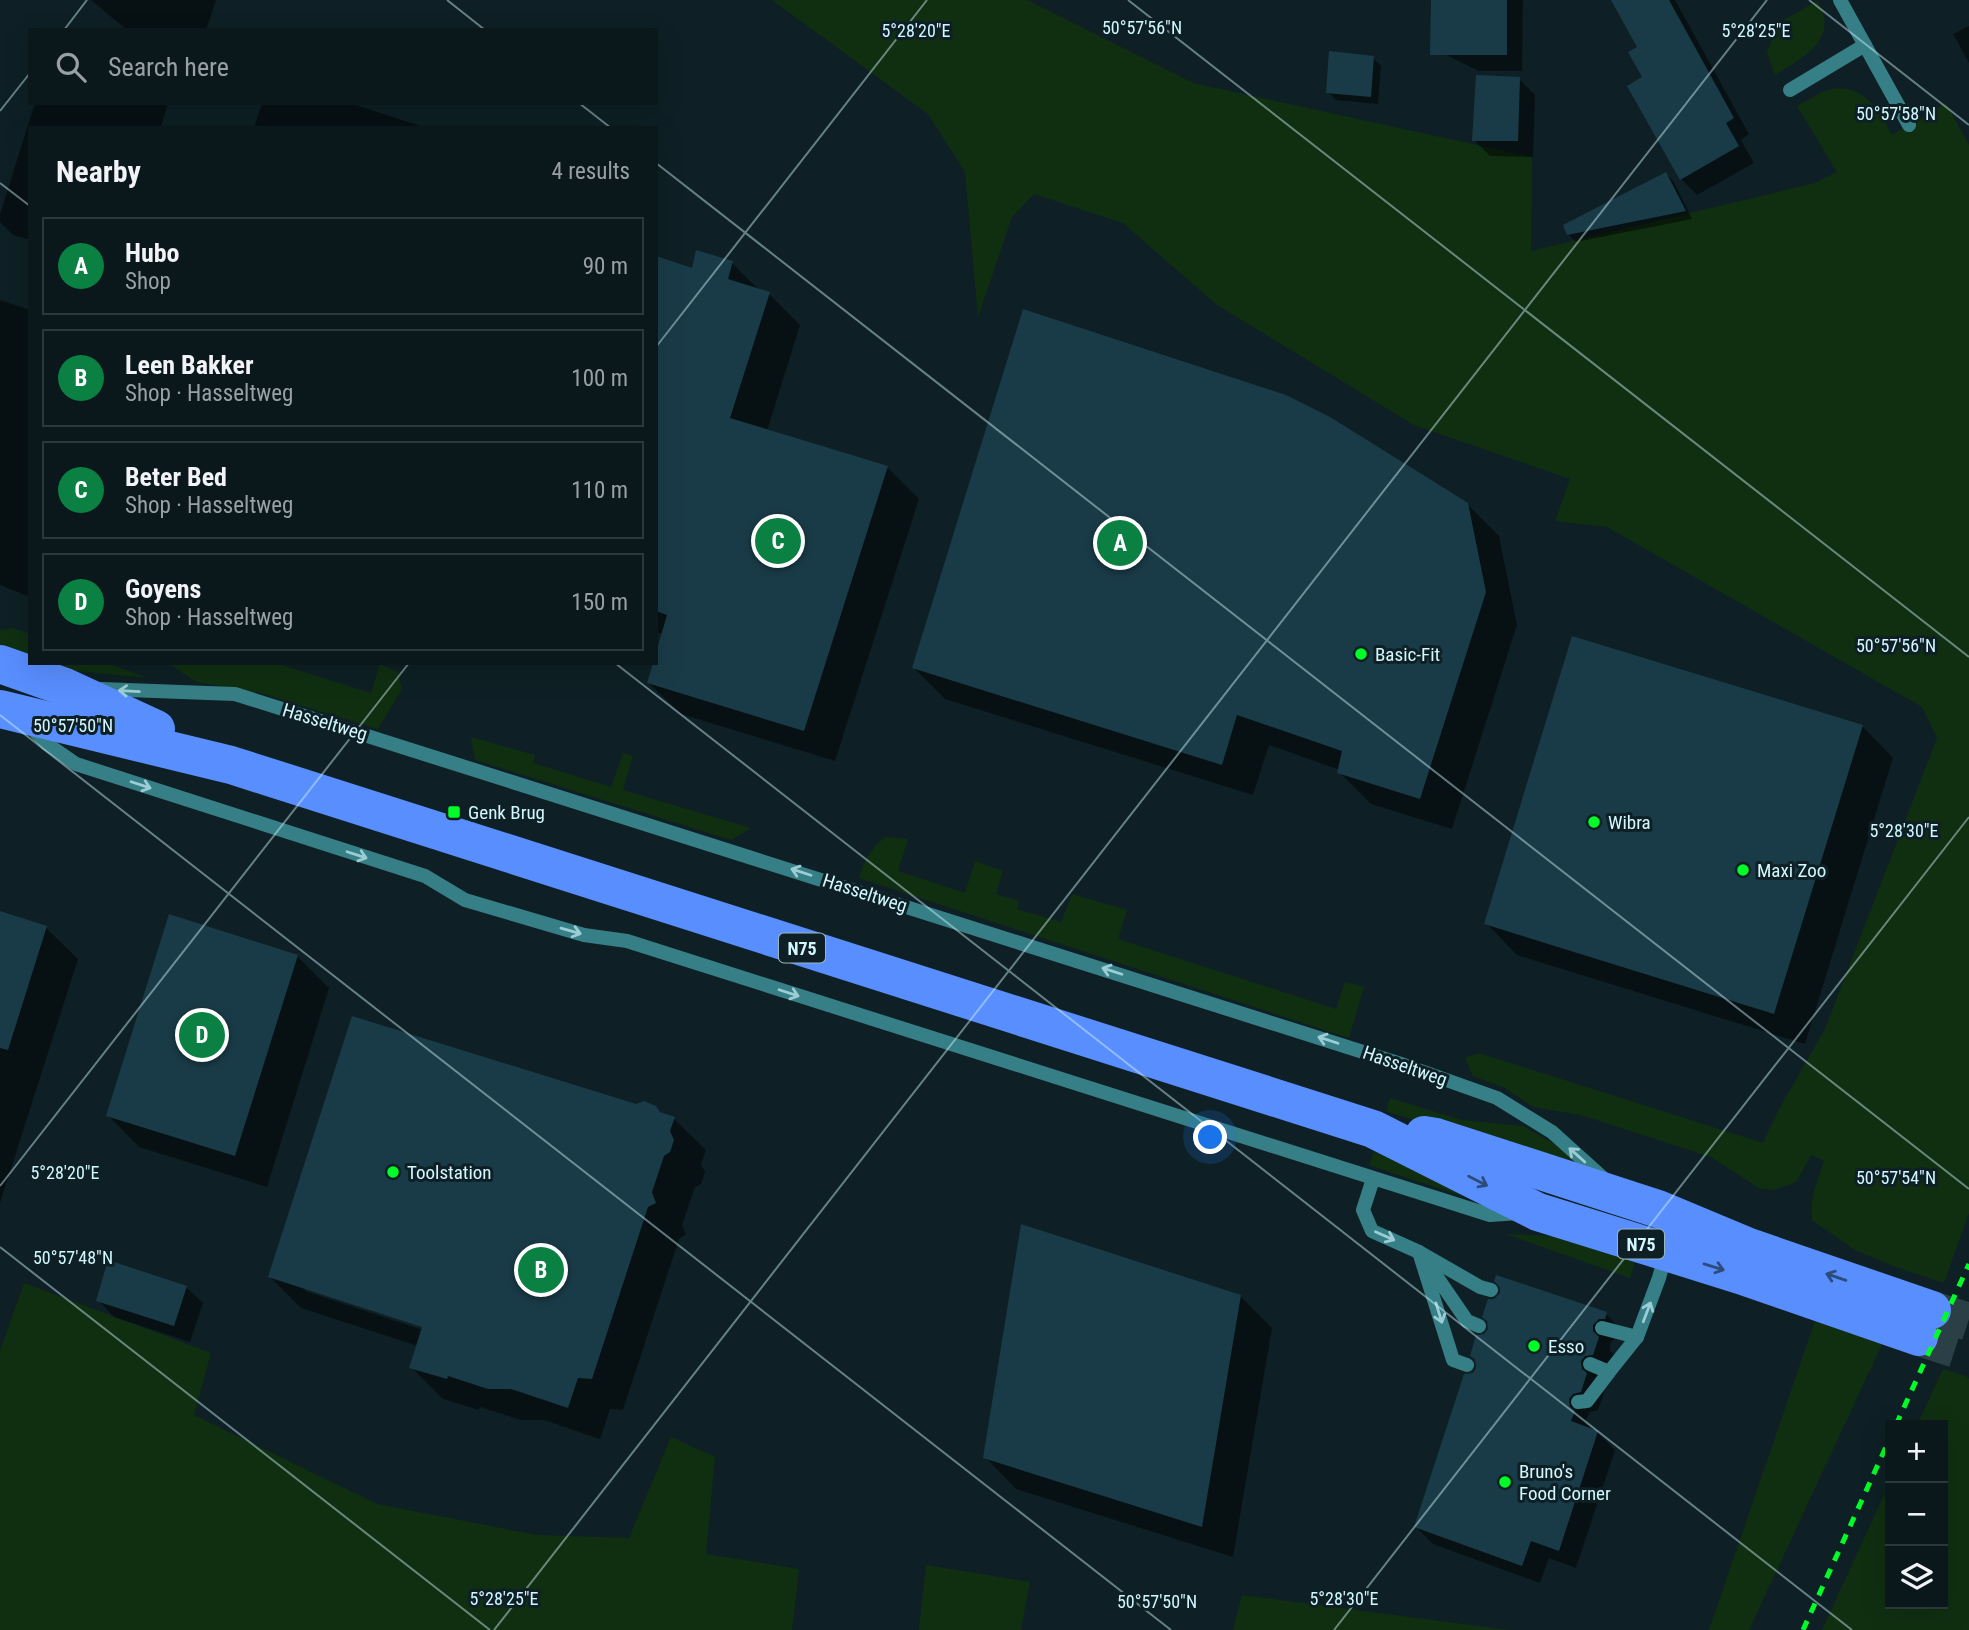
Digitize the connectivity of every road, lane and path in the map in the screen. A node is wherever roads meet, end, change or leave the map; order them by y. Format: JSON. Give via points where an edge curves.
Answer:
{"nodes":[{"id":1,"x":1840,"y":0,"type":"edge"},
{"id":2,"x":1865,"y":45,"type":"junction"},
{"id":3,"x":1790,"y":90,"type":"dead end"},
{"id":4,"x":1909,"y":125,"type":"dead end"},
{"id":5,"x":0,"y":664,"type":"edge"},
{"id":6,"x":65,"y":687,"type":"junction"},
{"id":7,"x":8,"y":711,"type":"edge"},
{"id":8,"x":231,"y":765,"type":"junction"},
{"id":9,"x":1373,"y":1129,"type":"junction"},
{"id":10,"x":1373,"y":1179,"type":"junction"},
{"id":11,"x":1628,"y":1200,"type":"junction"},
{"id":12,"x":1538,"y":1212,"type":"junction"},
{"id":13,"x":1419,"y":1252,"type":"junction"},
{"id":14,"x":1666,"y":1252,"type":"junction"},
{"id":15,"x":1491,"y":1290,"type":"dead end"},
{"id":16,"x":1479,"y":1326,"type":"dead end"},
{"id":17,"x":1602,"y":1328,"type":"dead end"},
{"id":18,"x":1637,"y":1337,"type":"junction"},
{"id":19,"x":1467,"y":1364,"type":"dead end"},
{"id":20,"x":1590,"y":1364,"type":"dead end"},
{"id":21,"x":1609,"y":1372,"type":"junction"},
{"id":22,"x":1577,"y":1402,"type":"dead end"}],
"edges":[{"from":1,"to":2,"type":"street"},
{"from":2,"to":3,"type":"street"},
{"from":2,"to":4,"type":"street"},
{"from":5,"to":6,"type":"main road","name":"Hasseltweg","number":"N75"},
{"from":6,"to":8,"type":"main road","name":"Hasseltweg","number":"N75"},
{"from":11,"to":6,"type":"street","name":"Hasseltweg","one_way":true,"via":[[1552,1132],[1497,1098],[1404,1065],[235,694]]},
{"from":7,"to":8,"type":"main road","name":"Hasseltweg","number":"N75"},
{"from":7,"to":10,"type":"street","name":"Hasseltweg","one_way":true,"via":[[76,764],[425,876],[466,900],[584,935],[627,941]]},
{"from":8,"to":9,"type":"main road","name":"Hasseltweg","number":"N75"},
{"from":9,"to":11,"type":"main road","name":"Hasseltweg","number":"N75","via":[[1436,1137]]},
{"from":9,"to":12,"type":"main road","name":"Hasseltweg","number":"N75","one_way":true},
{"from":10,"to":12,"type":"street","name":"Hasseltweg","via":[[1490,1215]]},
{"from":10,"to":13,"type":"street","one_way":true,"via":[[1363,1210],[1372,1230]]},
{"from":14,"to":11,"type":"main road","name":"Hasseltweg","number":"N75","one_way":true,"via":[[1926,1323]]},
{"from":12,"to":14,"type":"main road","name":"Hasseltweg","number":"N75"},
{"from":13,"to":15,"type":"street"},
{"from":13,"to":16,"type":"street","via":[[1467,1321]]},
{"from":13,"to":19,"type":"street","one_way":true,"via":[[1453,1360]]},
{"from":18,"to":14,"type":"street","one_way":true},
{"from":17,"to":18,"type":"street"},
{"from":18,"to":21,"type":"street"},
{"from":20,"to":21,"type":"street"},
{"from":21,"to":22,"type":"street","via":[[1587,1401]]}]}
